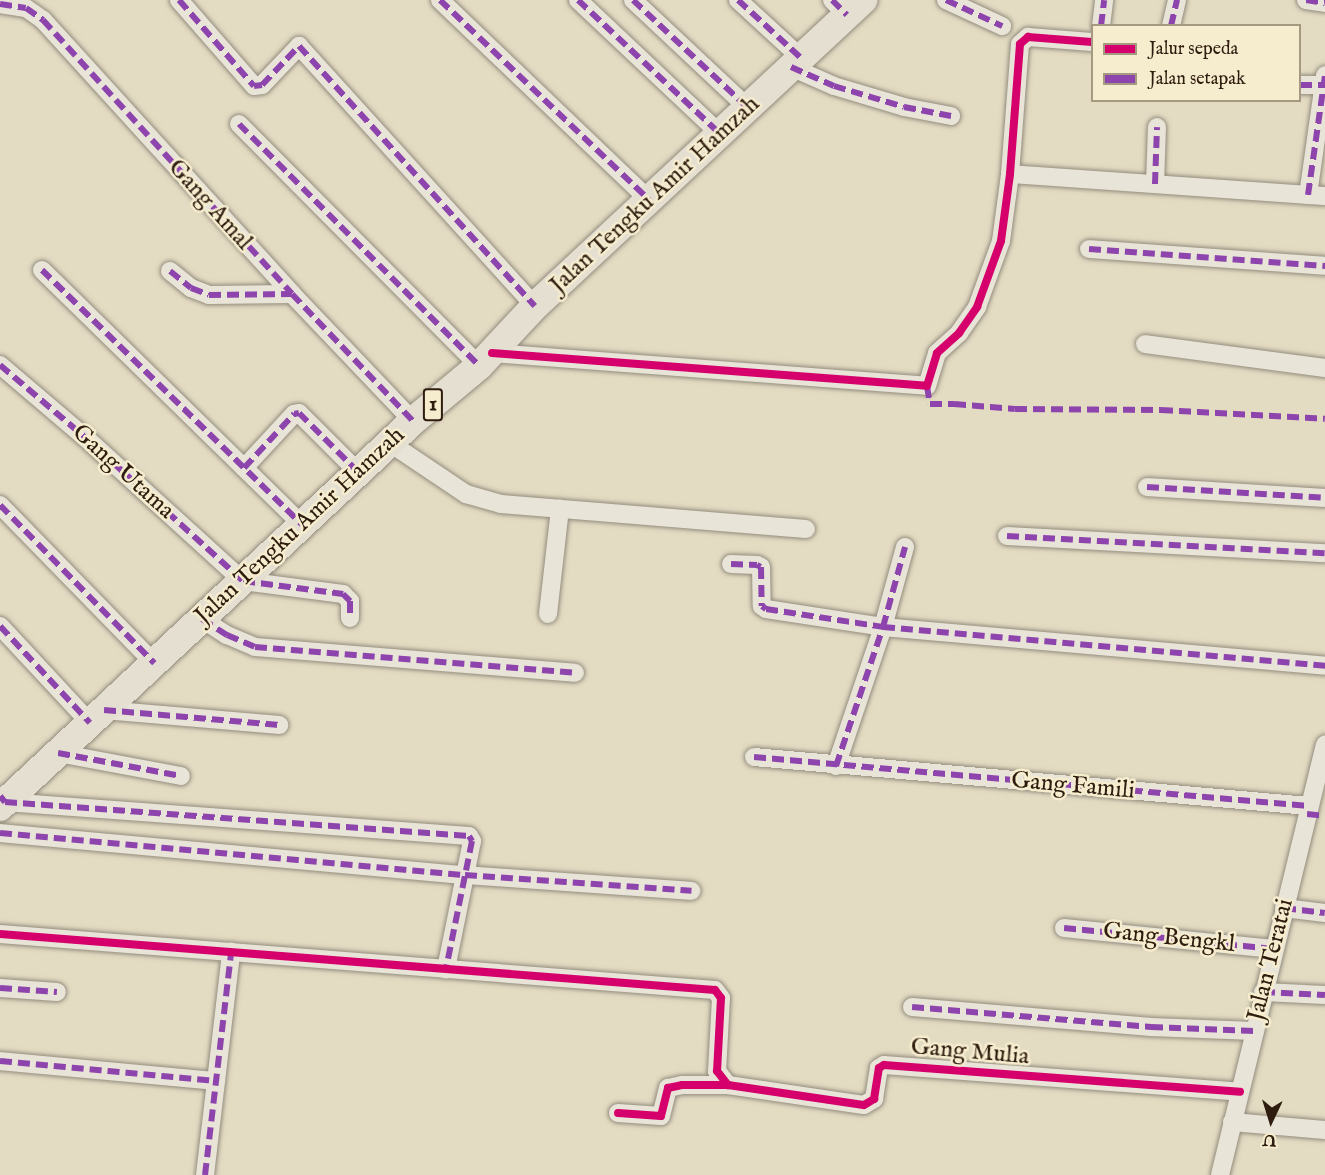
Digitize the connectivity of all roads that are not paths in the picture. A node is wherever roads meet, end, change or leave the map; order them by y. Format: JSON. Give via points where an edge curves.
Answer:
{"nodes":[{"id":1,"x":179,"y":0,"type":"edge"},
{"id":2,"x":440,"y":0,"type":"edge"},
{"id":3,"x":578,"y":0,"type":"edge"},
{"id":4,"x":633,"y":0,"type":"edge"},
{"id":5,"x":738,"y":0,"type":"edge"},
{"id":6,"x":946,"y":0,"type":"edge"},
{"id":7,"x":1104,"y":0,"type":"edge"},
{"id":8,"x":1177,"y":0,"type":"edge"},
{"id":9,"x":1306,"y":0,"type":"edge"},
{"id":10,"x":1325,"y":3,"type":"edge"},
{"id":11,"x":0,"y":4,"type":"edge"},
{"id":12,"x":847,"y":5,"type":"edge"},
{"id":13,"x":1101,"y":24,"type":"edge"},
{"id":14,"x":1171,"y":24,"type":"edge"},
{"id":15,"x":1002,"y":26,"type":"dead end"},
{"id":16,"x":1091,"y":42,"type":"edge"},
{"id":17,"x":796,"y":62,"type":"junction"},
{"id":18,"x":1324,"y":80,"type":"edge"},
{"id":19,"x":1301,"y":85,"type":"edge"},
{"id":20,"x":748,"y":108,"type":"junction"},
{"id":21,"x":951,"y":116,"type":"dead end"},
{"id":22,"x":239,"y":124,"type":"dead end"},
{"id":23,"x":1157,"y":127,"type":"dead end"},
{"id":24,"x":720,"y":134,"type":"junction"},
{"id":25,"x":1320,"y":157,"type":"edge"},
{"id":26,"x":1010,"y":174,"type":"junction"},
{"id":27,"x":1155,"y":184,"type":"junction"},
{"id":28,"x":1316,"y":195,"type":"edge"},
{"id":29,"x":649,"y":200,"type":"junction"},
{"id":30,"x":1089,"y":249,"type":"dead end"},
{"id":31,"x":1325,"y":266,"type":"edge"},
{"id":32,"x":42,"y":270,"type":"dead end"},
{"id":33,"x":170,"y":271,"type":"dead end"},
{"id":34,"x":291,"y":294,"type":"junction"},
{"id":35,"x":536,"y":306,"type":"junction"},
{"id":36,"x":1145,"y":344,"type":"dead end"},
{"id":37,"x":485,"y":359,"type":"junction"},
{"id":38,"x":0,"y":365,"type":"edge"},
{"id":39,"x":1325,"y":368,"type":"edge"},
{"id":40,"x":413,"y":421,"type":"junction"},
{"id":41,"x":390,"y":443,"type":"junction"},
{"id":42,"x":244,"y":468,"type":"junction"},
{"id":43,"x":358,"y":472,"type":"junction"},
{"id":44,"x":1147,"y":487,"type":"dead end"},
{"id":45,"x":1325,"y":498,"type":"edge"},
{"id":46,"x":0,"y":505,"type":"edge"},
{"id":47,"x":560,"y":509,"type":"junction"},
{"id":48,"x":302,"y":525,"type":"junction"},
{"id":49,"x":806,"y":530,"type":"dead end"},
{"id":50,"x":1007,"y":536,"type":"dead end"},
{"id":51,"x":905,"y":548,"type":"dead end"},
{"id":52,"x":1325,"y":553,"type":"edge"},
{"id":53,"x":731,"y":564,"type":"dead end"},
{"id":54,"x":243,"y":581,"type":"junction"},
{"id":55,"x":548,"y":614,"type":"dead end"},
{"id":56,"x":350,"y":618,"type":"dead end"},
{"id":57,"x":202,"y":619,"type":"junction"},
{"id":58,"x":0,"y":626,"type":"edge"},
{"id":59,"x":884,"y":627,"type":"junction"},
{"id":60,"x":154,"y":663,"type":"junction"},
{"id":61,"x":1325,"y":666,"type":"edge"},
{"id":62,"x":575,"y":673,"type":"dead end"},
{"id":63,"x":97,"y":716,"type":"junction"},
{"id":64,"x":279,"y":726,"type":"dead end"},
{"id":65,"x":1325,"y":745,"type":"edge"},
{"id":66,"x":58,"y":753,"type":"junction"},
{"id":67,"x":754,"y":757,"type":"dead end"},
{"id":68,"x":836,"y":766,"type":"junction"},
{"id":69,"x":181,"y":776,"type":"dead end"},
{"id":70,"x":2,"y":802,"type":"edge"},
{"id":71,"x":1314,"y":812,"type":"edge"},
{"id":72,"x":0,"y":833,"type":"edge"},
{"id":73,"x":465,"y":874,"type":"junction"},
{"id":74,"x":691,"y":891,"type":"dead end"},
{"id":75,"x":1284,"y":908,"type":"junction"},
{"id":76,"x":1325,"y":913,"type":"edge"},
{"id":77,"x":1064,"y":928,"type":"dead end"},
{"id":78,"x":0,"y":934,"type":"edge"},
{"id":79,"x":1274,"y":949,"type":"junction"},
{"id":80,"x":231,"y":952,"type":"junction"},
{"id":81,"x":446,"y":969,"type":"junction"},
{"id":82,"x":0,"y":988,"type":"edge"},
{"id":83,"x":57,"y":992,"type":"dead end"},
{"id":84,"x":1263,"y":992,"type":"junction"},
{"id":85,"x":1325,"y":995,"type":"edge"},
{"id":86,"x":912,"y":1007,"type":"dead end"},
{"id":87,"x":1254,"y":1031,"type":"junction"},
{"id":88,"x":0,"y":1061,"type":"edge"},
{"id":89,"x":216,"y":1081,"type":"junction"},
{"id":90,"x":728,"y":1085,"type":"junction"},
{"id":91,"x":1240,"y":1092,"type":"junction"},
{"id":92,"x":618,"y":1113,"type":"dead end"},
{"id":93,"x":1232,"y":1122,"type":"junction"},
{"id":94,"x":1325,"y":1130,"type":"edge"},
{"id":95,"x":205,"y":1175,"type":"edge"},
{"id":96,"x":1220,"y":1175,"type":"edge"}],
"edges":[{"from":1,"to":35,"type":"street","via":[[254,86],[262,85],[299,46]]},
{"from":2,"to":29,"type":"street"},
{"from":3,"to":24,"type":"street"},
{"from":4,"to":20,"type":"street"},
{"from":5,"to":17,"type":"street"},
{"from":6,"to":15,"type":"street"},
{"from":7,"to":13,"type":"street"},
{"from":8,"to":14,"type":"street"},
{"from":9,"to":10,"type":"street"},
{"from":11,"to":34,"type":"street","name":"Gang Amal","via":[[26,8],[43,20]]},
{"from":12,"to":17,"type":"main road","name":"Jalan Tengku Amir Hamzah","number":"1"},
{"from":16,"to":26,"type":"street","via":[[1028,37],[1021,41]]},
{"from":17,"to":20,"type":"main road","name":"Jalan Tengku Amir Hamzah","number":"1"},
{"from":17,"to":21,"type":"street","via":[[834,86]]},
{"from":18,"to":19,"type":"street"},
{"from":18,"to":25,"type":"street"},
{"from":20,"to":24,"type":"main road","name":"Jalan Tengku Amir Hamzah","number":"1"},
{"from":22,"to":37,"type":"street"},
{"from":23,"to":27,"type":"street"},
{"from":24,"to":29,"type":"main road","name":"Jalan Tengku Amir Hamzah","number":"1"},
{"from":25,"to":28,"type":"street"},
{"from":26,"to":27,"type":"street"},
{"from":26,"to":37,"type":"street","via":[[1000,241],[977,307],[959,333],[937,353],[927,386]]},
{"from":27,"to":28,"type":"street"},
{"from":29,"to":35,"type":"main road","name":"Jalan Tengku Amir Hamzah","number":"1"},
{"from":30,"to":31,"type":"street"},
{"from":32,"to":42,"type":"street"},
{"from":33,"to":34,"type":"street","via":[[191,288],[209,295]]},
{"from":34,"to":40,"type":"street","name":"Gang Amal"},
{"from":35,"to":37,"type":"main road","name":"Jalan Tengku Amir Hamzah","number":"1"},
{"from":36,"to":39,"type":"street"},
{"from":37,"to":40,"type":"main road","name":"Jalan Tengku Amir Hamzah","number":"1"},
{"from":38,"to":54,"type":"street","name":"Gang Utama"},
{"from":40,"to":41,"type":"main road","name":"Jalan Tengku Amir Hamzah","number":"1"},
{"from":41,"to":43,"type":"main road","name":"Jalan Tengku Amir Hamzah","number":"1"},
{"from":41,"to":47,"type":"street","via":[[466,494],[501,504]]},
{"from":42,"to":43,"type":"street","via":[[299,413]]},
{"from":42,"to":48,"type":"street"},
{"from":43,"to":48,"type":"main road","name":"Jalan Tengku Amir Hamzah","number":"1"},
{"from":44,"to":45,"type":"street"},
{"from":46,"to":60,"type":"street"},
{"from":47,"to":49,"type":"street"},
{"from":47,"to":55,"type":"street"},
{"from":48,"to":54,"type":"main road","name":"Jalan Tengku Amir Hamzah","number":"1"},
{"from":50,"to":52,"type":"street"},
{"from":51,"to":59,"type":"street"},
{"from":53,"to":59,"type":"street","via":[[761,567],[762,606],[766,609]]},
{"from":54,"to":56,"type":"street","via":[[343,594],[350,601]]},
{"from":54,"to":57,"type":"main road","name":"Jalan Tengku Amir Hamzah","number":"1"},
{"from":57,"to":60,"type":"main road","name":"Jalan Tengku Amir Hamzah","number":"1"},
{"from":57,"to":62,"type":"street","via":[[255,647]]},
{"from":58,"to":63,"type":"street"},
{"from":59,"to":61,"type":"street"},
{"from":59,"to":68,"type":"street"},
{"from":60,"to":63,"type":"main road","name":"Jalan Tengku Amir Hamzah","number":"1"},
{"from":63,"to":64,"type":"street"},
{"from":63,"to":66,"type":"main road","name":"Jalan Tengku Amir Hamzah","number":"1"},
{"from":65,"to":71,"type":"street","name":"Jalan Teratai"},
{"from":66,"to":69,"type":"street"},
{"from":66,"to":70,"type":"main road","name":"Jalan Tengku Amir Hamzah","number":"1"},
{"from":67,"to":68,"type":"street","name":"Gang Famili"},
{"from":68,"to":71,"type":"street","name":"Gang Famili"},
{"from":70,"to":73,"type":"street","via":[[469,836],[472,840]]},
{"from":71,"to":75,"type":"street","name":"Jalan Teratai"},
{"from":72,"to":73,"type":"street"},
{"from":73,"to":74,"type":"street"},
{"from":73,"to":81,"type":"street"},
{"from":75,"to":76,"type":"street"},
{"from":75,"to":79,"type":"street","name":"Jalan Teratai"},
{"from":77,"to":79,"type":"street","name":"Gang Bengkl"},
{"from":78,"to":80,"type":"street"},
{"from":79,"to":84,"type":"street","name":"Jalan Teratai"},
{"from":80,"to":81,"type":"street"},
{"from":80,"to":89,"type":"street"},
{"from":81,"to":90,"type":"street","via":[[715,990],[721,998],[717,1071]]},
{"from":82,"to":83,"type":"street"},
{"from":84,"to":85,"type":"street"},
{"from":84,"to":87,"type":"street","name":"Jalan Teratai"},
{"from":86,"to":87,"type":"street","via":[[1151,1027]]},
{"from":87,"to":91,"type":"street","name":"Jalan Teratai"},
{"from":88,"to":89,"type":"street"},
{"from":89,"to":95,"type":"street"},
{"from":90,"to":91,"type":"street","name":"Gang Mulia","via":[[864,1106],[874,1100],[879,1068],[884,1065]]},
{"from":90,"to":92,"type":"street","via":[[682,1084],[668,1088],[661,1116]]},
{"from":91,"to":93,"type":"street","name":"Jalan Teratai"},
{"from":93,"to":94,"type":"street"},
{"from":93,"to":96,"type":"street","name":"Jalan Teratai"}]}
